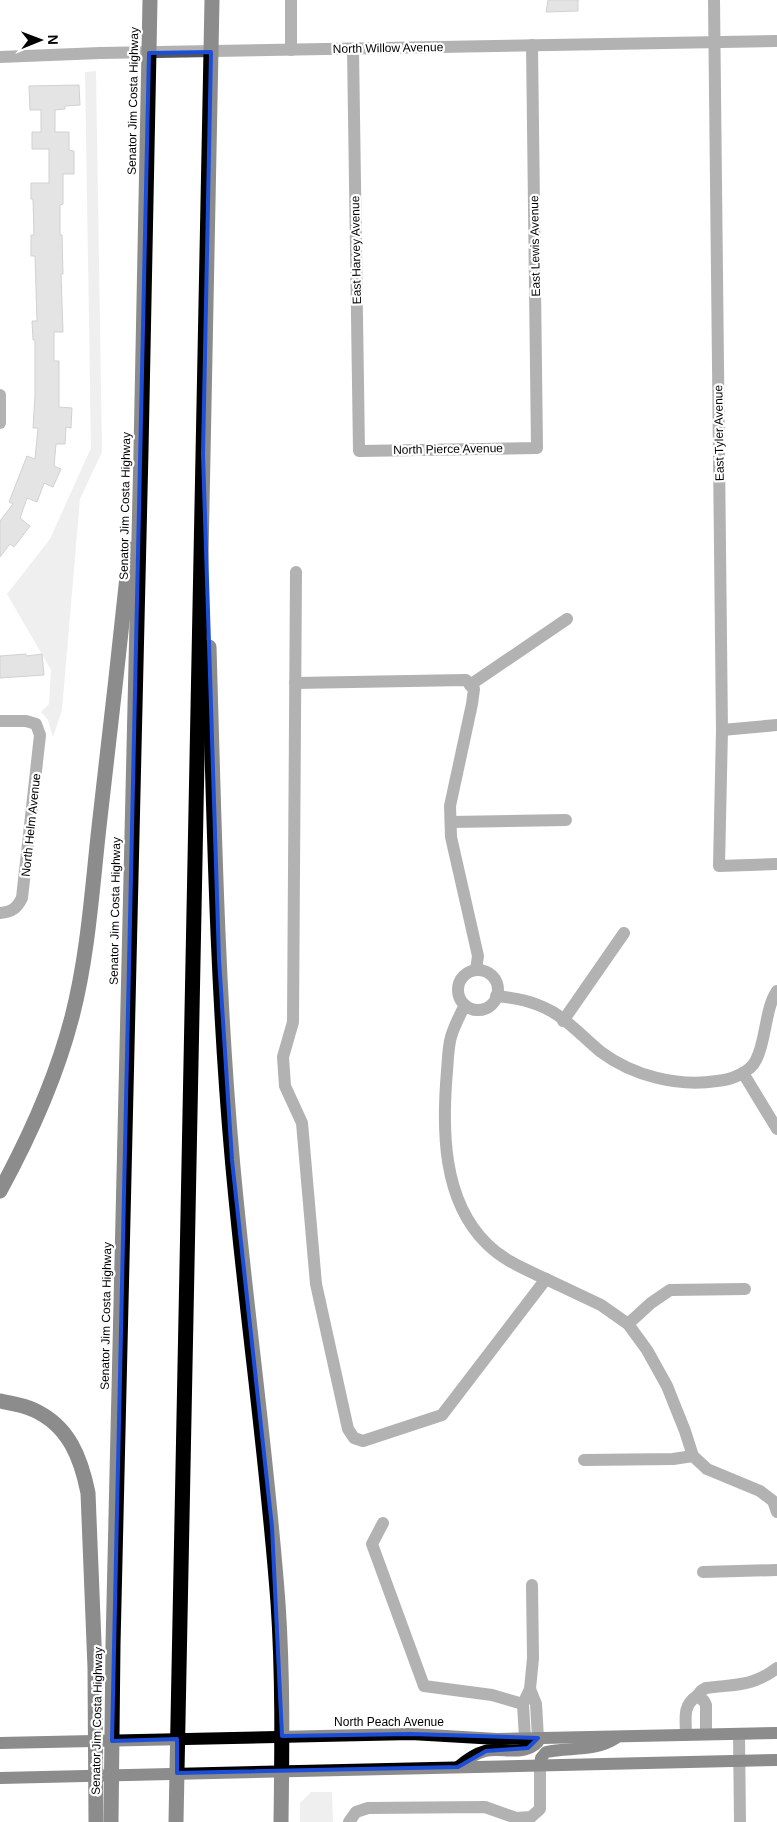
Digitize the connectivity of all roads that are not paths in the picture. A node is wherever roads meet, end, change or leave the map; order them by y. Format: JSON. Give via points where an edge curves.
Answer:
{"nodes":[{"id":1,"x":150,"y":0,"type":"edge"},
{"id":2,"x":212,"y":0,"type":"edge"},
{"id":3,"x":291,"y":0,"type":"edge"},
{"id":4,"x":714,"y":0,"type":"edge"},
{"id":5,"x":777,"y":41,"type":"edge"},
{"id":6,"x":715,"y":42,"type":"junction"},
{"id":7,"x":532,"y":45,"type":"junction"},
{"id":8,"x":352,"y":49,"type":"junction"},
{"id":9,"x":291,"y":50,"type":"junction"},
{"id":10,"x":0,"y":57,"type":"edge"},
{"id":11,"x":0,"y":395,"type":"edge"},
{"id":12,"x":0,"y":423,"type":"edge"},
{"id":13,"x":538,"y":448,"type":"joint"},
{"id":14,"x":142,"y":451,"type":"junction"},
{"id":15,"x":359,"y":451,"type":"joint"},
{"id":16,"x":203,"y":454,"type":"junction"},
{"id":17,"x":296,"y":572,"type":"dead end"},
{"id":18,"x":567,"y":619,"type":"dead end"},
{"id":19,"x":295,"y":683,"type":"junction"},
{"id":20,"x":470,"y":685,"type":"junction"},
{"id":21,"x":0,"y":721,"type":"edge"},
{"id":22,"x":777,"y":726,"type":"edge"},
{"id":23,"x":722,"y":730,"type":"junction"},
{"id":24,"x":566,"y":820,"type":"dead end"},
{"id":25,"x":451,"y":822,"type":"junction"},
{"id":26,"x":777,"y":864,"type":"edge"},
{"id":27,"x":0,"y":913,"type":"edge"},
{"id":28,"x":624,"y":933,"type":"dead end"},
{"id":29,"x":476,"y":970,"type":"junction"},
{"id":30,"x":777,"y":991,"type":"edge"},
{"id":31,"x":496,"y":996,"type":"junction"},
{"id":32,"x":465,"y":1005,"type":"junction"},
{"id":33,"x":563,"y":1021,"type":"junction"},
{"id":34,"x":743,"y":1073,"type":"junction"},
{"id":35,"x":777,"y":1129,"type":"edge"},
{"id":36,"x":0,"y":1191,"type":"edge"},
{"id":37,"x":546,"y":1279,"type":"junction"},
{"id":38,"x":745,"y":1289,"type":"dead end"},
{"id":39,"x":628,"y":1324,"type":"junction"},
{"id":40,"x":0,"y":1401,"type":"edge"},
{"id":41,"x":693,"y":1456,"type":"junction"},
{"id":42,"x":584,"y":1460,"type":"dead end"},
{"id":43,"x":777,"y":1512,"type":"edge"},
{"id":44,"x":383,"y":1522,"type":"dead end"},
{"id":45,"x":777,"y":1570,"type":"edge"},
{"id":46,"x":703,"y":1572,"type":"dead end"},
{"id":47,"x":532,"y":1585,"type":"dead end"},
{"id":48,"x":777,"y":1668,"type":"edge"},
{"id":49,"x":530,"y":1689,"type":"junction"},
{"id":50,"x":697,"y":1696,"type":"junction"},
{"id":51,"x":523,"y":1704,"type":"junction"},
{"id":52,"x":777,"y":1733,"type":"edge"},
{"id":53,"x":706,"y":1734,"type":"junction"},
{"id":54,"x":740,"y":1734,"type":"junction"},
{"id":55,"x":686,"y":1735,"type":"junction"},
{"id":56,"x":282,"y":1736,"type":"junction"},
{"id":57,"x":618,"y":1736,"type":"junction"},
{"id":58,"x":524,"y":1738,"type":"junction"},
{"id":59,"x":538,"y":1738,"type":"junction"},
{"id":60,"x":0,"y":1743,"type":"edge"},
{"id":61,"x":739,"y":1760,"type":"junction"},
{"id":62,"x":777,"y":1760,"type":"edge"},
{"id":63,"x":540,"y":1765,"type":"junction"},
{"id":64,"x":458,"y":1767,"type":"junction"},
{"id":65,"x":282,"y":1771,"type":"junction"},
{"id":66,"x":0,"y":1778,"type":"edge"},
{"id":67,"x":515,"y":1820,"type":"edge"},
{"id":68,"x":96,"y":1822,"type":"edge"},
{"id":69,"x":111,"y":1822,"type":"edge"},
{"id":70,"x":176,"y":1822,"type":"edge"},
{"id":71,"x":282,"y":1822,"type":"edge"},
{"id":72,"x":349,"y":1822,"type":"edge"},
{"id":73,"x":740,"y":1822,"type":"edge"}],
"edges":[{"from":1,"to":14,"type":"highway","name":"Senator Jim Costa Highway"},
{"from":2,"to":16,"type":"highway"},
{"from":3,"to":9,"type":"street"},
{"from":4,"to":6,"type":"street","name":"East Tyler Avenue"},
{"from":5,"to":6,"type":"street","name":"North Willow Avenue"},
{"from":6,"to":7,"type":"street","name":"North Willow Avenue"},
{"from":6,"to":23,"type":"street","name":"East Tyler Avenue"},
{"from":7,"to":8,"type":"street","name":"North Willow Avenue"},
{"from":7,"to":13,"type":"street","name":"East Lewis Avenue"},
{"from":8,"to":9,"type":"street","name":"North Willow Avenue"},
{"from":8,"to":15,"type":"street","name":"East Harvey Avenue"},
{"from":9,"to":10,"type":"street","name":"North Willow Avenue"},
{"from":11,"to":12,"type":"street"},
{"from":13,"to":15,"type":"street","name":"North Pierce Avenue"},
{"from":14,"to":36,"type":"highway","via":[[89,921],[72,1017],[42,1107]]},
{"from":14,"to":69,"type":"highway","name":"Senator Jim Costa Highway"},
{"from":16,"to":56,"type":"highway","via":[[224,1058],[272,1528]]},
{"from":16,"to":70,"type":"highway"},
{"from":17,"to":19,"type":"street"},
{"from":18,"to":20,"type":"street"},
{"from":19,"to":20,"type":"street","via":[[466,680]]},
{"from":19,"to":37,"type":"street","via":[[293,1022],[283,1057],[285,1086],[302,1123],[316,1284],[348,1429],[354,1438],[363,1441],[442,1415]]},
{"from":20,"to":25,"type":"street","via":[[474,689],[472,704],[450,806]]},
{"from":21,"to":27,"type":"street","name":"North Helm Avenue","via":[[36,724],[40,735],[24,889],[18,906]]},
{"from":22,"to":23,"type":"street"},
{"from":23,"to":26,"type":"street","name":"East Tyler Avenue","via":[[719,866]]},
{"from":24,"to":25,"type":"street"},
{"from":25,"to":29,"type":"street","via":[[451,837],[478,956]]},
{"from":28,"to":33,"type":"street"},
{"from":29,"to":31,"type":"street","via":[[493,978]]},
{"from":29,"to":32,"type":"street","via":[[464,976],[458,988],[460,1000]]},
{"from":30,"to":34,"type":"street","via":[[756,1061]]},
{"from":31,"to":32,"type":"street","via":[[483,1009]]},
{"from":31,"to":33,"type":"street","via":[[523,999],[552,1012]]},
{"from":32,"to":37,"type":"street","via":[[451,1037],[444,1105],[446,1155],[459,1204],[468,1220],[498,1254]]},
{"from":33,"to":34,"type":"street","via":[[603,1053],[649,1076],[698,1084],[722,1081]]},
{"from":34,"to":35,"type":"street"},
{"from":37,"to":39,"type":"street","via":[[601,1305]]},
{"from":38,"to":39,"type":"street","via":[[670,1290]]},
{"from":39,"to":41,"type":"street","via":[[667,1386]]},
{"from":40,"to":68,"type":"highway","via":[[35,1410],[60,1429],[78,1455],[84,1473],[88,1493],[95,1668]]},
{"from":41,"to":42,"type":"street"},
{"from":41,"to":43,"type":"street","via":[[708,1469],[760,1491],[773,1501]]},
{"from":44,"to":51,"type":"street","via":[[372,1544],[424,1686],[492,1695]]},
{"from":45,"to":46,"type":"street"},
{"from":47,"to":49,"type":"street"},
{"from":48,"to":50,"type":"street","via":[[750,1683],[706,1688]]},
{"from":49,"to":51,"type":"street"},
{"from":49,"to":59,"type":"street","via":[[536,1704]]},
{"from":50,"to":53,"type":"street","via":[[706,1705]]},
{"from":50,"to":55,"type":"street","via":[[687,1705]]},
{"from":51,"to":58,"type":"street"},
{"from":52,"to":54,"type":"main road","name":"North Peach Avenue"},
{"from":53,"to":54,"type":"main road","name":"North Peach Avenue"},
{"from":53,"to":55,"type":"main road","name":"North Peach Avenue"},
{"from":54,"to":61,"type":"street"},
{"from":55,"to":57,"type":"main road","name":"North Peach Avenue"},
{"from":56,"to":58,"type":"main road","name":"North Peach Avenue","via":[[410,1734],[475,1739]]},
{"from":56,"to":60,"type":"main road","name":"North Peach Avenue"},
{"from":56,"to":65,"type":"highway"},
{"from":57,"to":59,"type":"main road","name":"North Peach Avenue"},
{"from":57,"to":63,"type":"main road","via":[[595,1748],[546,1752]]},
{"from":58,"to":59,"type":"main road","name":"North Peach Avenue"},
{"from":59,"to":64,"type":"main road","via":[[538,1742],[528,1748],[486,1751],[468,1758]]},
{"from":61,"to":62,"type":"main road"},
{"from":61,"to":63,"type":"main road"},
{"from":61,"to":73,"type":"street"},
{"from":63,"to":64,"type":"main road"},
{"from":63,"to":67,"type":"street","via":[[540,1809],[531,1817]]},
{"from":64,"to":65,"type":"main road"},
{"from":65,"to":66,"type":"main road"},
{"from":65,"to":71,"type":"highway"},
{"from":67,"to":72,"type":"street","via":[[485,1807],[368,1808],[356,1812]]}]}
